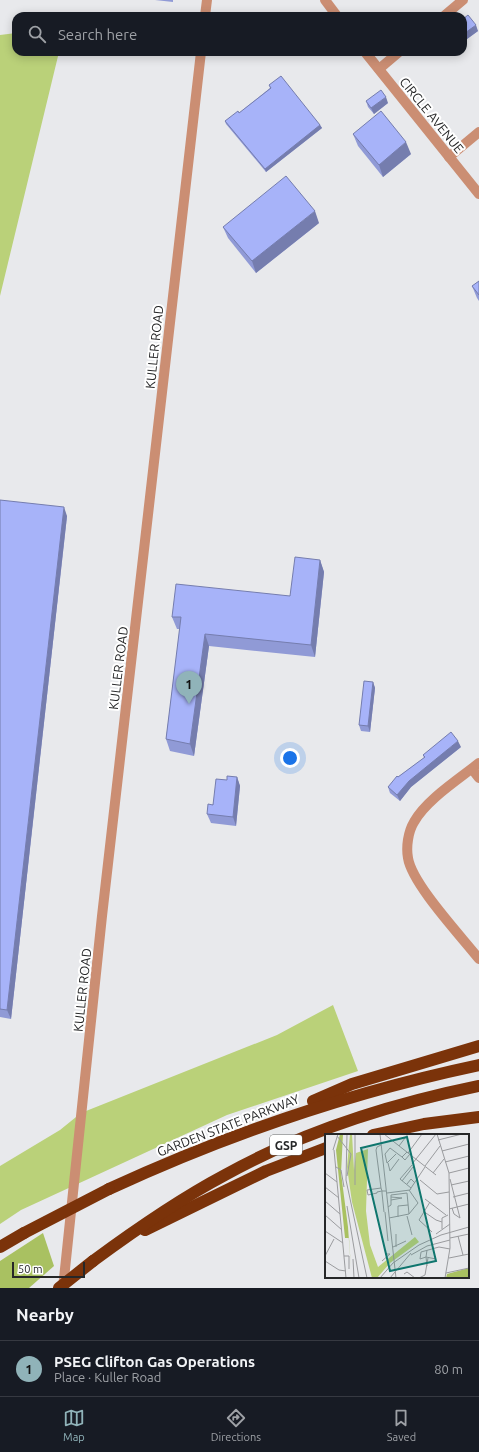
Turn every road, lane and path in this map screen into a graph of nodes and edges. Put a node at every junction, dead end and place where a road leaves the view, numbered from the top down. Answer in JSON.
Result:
{"nodes":[{"id":1,"x":206,"y":0,"type":"edge"},
{"id":2,"x":325,"y":0,"type":"edge"},
{"id":3,"x":464,"y":0,"type":"edge"},
{"id":4,"x":205,"y":12,"type":"edge"},
{"id":5,"x":334,"y":12,"type":"edge"},
{"id":6,"x":449,"y":12,"type":"edge"},
{"id":7,"x":200,"y":56,"type":"edge"},
{"id":8,"x":368,"y":56,"type":"edge"},
{"id":9,"x":394,"y":56,"type":"edge"},
{"id":10,"x":379,"y":69,"type":"junction"},
{"id":11,"x":479,"y":132,"type":"edge"},
{"id":12,"x":449,"y":157,"type":"junction"},
{"id":13,"x":479,"y":194,"type":"edge"},
{"id":14,"x":475,"y":766,"type":"edge"},
{"id":15,"x":479,"y":778,"type":"edge"},
{"id":16,"x":479,"y":959,"type":"edge"},
{"id":17,"x":479,"y":1046,"type":"edge"},
{"id":18,"x":479,"y":1065,"type":"edge"},
{"id":19,"x":479,"y":1086,"type":"edge"},
{"id":20,"x":479,"y":1117,"type":"edge"},
{"id":21,"x":242,"y":1133,"type":"junction"},
{"id":22,"x":378,"y":1134,"type":"edge"},
{"id":23,"x":325,"y":1148,"type":"edge"},
{"id":24,"x":0,"y":1247,"type":"edge"},
{"id":25,"x":112,"y":1247,"type":"junction"},
{"id":26,"x":59,"y":1288,"type":"edge"},
{"id":27,"x":63,"y":1288,"type":"edge"}],
"edges":[{"from":1,"to":4,"type":"street"},
{"from":2,"to":5,"type":"street"},
{"from":3,"to":6,"type":"street"},
{"from":7,"to":27,"type":"street","name":"KULLER ROAD"},
{"from":8,"to":10,"type":"street","name":"CIRCLE AVENUE"},
{"from":9,"to":10,"type":"street"},
{"from":10,"to":12,"type":"street","name":"CIRCLE AVENUE"},
{"from":11,"to":12,"type":"street"},
{"from":12,"to":13,"type":"street","name":"CIRCLE AVENUE"},
{"from":14,"to":15,"type":"street"},
{"from":14,"to":16,"type":"street"},
{"from":17,"to":21,"type":"highway"},
{"from":18,"to":21,"type":"highway","name":"GARDEN STATE PARKWAY","number":"GSP"},
{"from":19,"to":25,"type":"highway","number":"GSP"},
{"from":20,"to":22,"type":"highway"},
{"from":21,"to":24,"type":"highway","name":"GARDEN STATE PARKWAY","number":"GSP","bridge":true},
{"from":23,"to":25,"type":"highway"},
{"from":25,"to":26,"type":"highway","number":"GSP","bridge":true}]}
